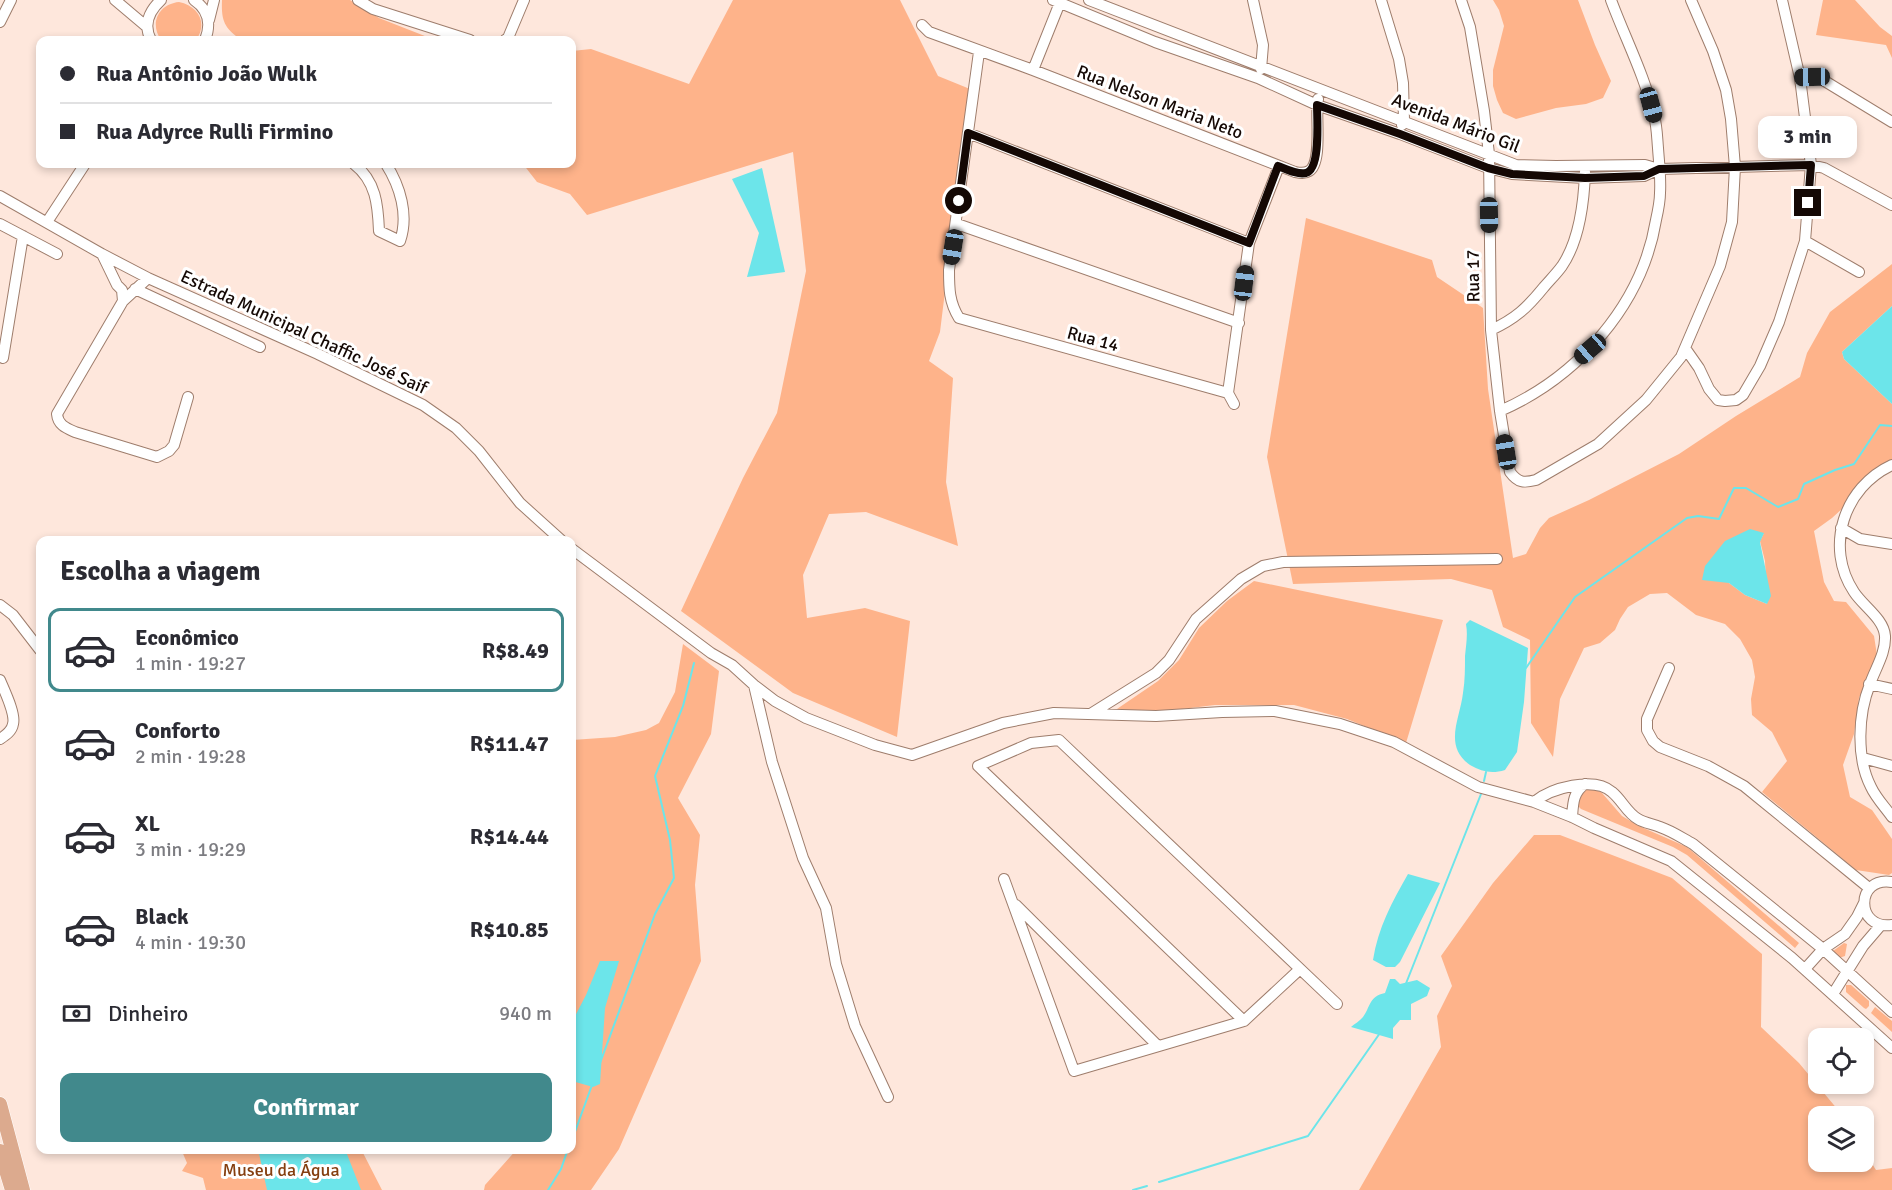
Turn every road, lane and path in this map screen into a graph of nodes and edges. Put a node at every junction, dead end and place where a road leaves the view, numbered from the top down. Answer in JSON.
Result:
{"nodes":[{"id":1,"x":11,"y":0,"type":"edge"},
{"id":2,"x":115,"y":0,"type":"edge"},
{"id":3,"x":161,"y":0,"type":"edge"},
{"id":4,"x":194,"y":0,"type":"edge"},
{"id":5,"x":214,"y":0,"type":"edge"},
{"id":6,"x":358,"y":0,"type":"edge"},
{"id":7,"x":524,"y":0,"type":"edge"},
{"id":8,"x":1089,"y":0,"type":"edge"},
{"id":9,"x":1252,"y":0,"type":"edge"},
{"id":10,"x":1381,"y":0,"type":"edge"},
{"id":11,"x":1461,"y":0,"type":"edge"},
{"id":12,"x":1611,"y":0,"type":"edge"},
{"id":13,"x":1691,"y":0,"type":"edge"},
{"id":14,"x":1782,"y":0,"type":"edge"},
{"id":15,"x":1058,"y":1,"type":"edge"},
{"id":16,"x":208,"y":21,"type":"junction"},
{"id":17,"x":0,"y":22,"type":"edge"},
{"id":18,"x":922,"y":25,"type":"dead end"},
{"id":19,"x":147,"y":27,"type":"junction"},
{"id":20,"x":1160,"y":27,"type":"junction"},
{"id":21,"x":150,"y":36,"type":"edge"},
{"id":22,"x":208,"y":36,"type":"edge"},
{"id":23,"x":457,"y":36,"type":"edge"},
{"id":24,"x":509,"y":36,"type":"edge"},
{"id":25,"x":1155,"y":42,"type":"junction"},
{"id":26,"x":980,"y":52,"type":"junction"},
{"id":27,"x":1262,"y":66,"type":"junction"},
{"id":28,"x":1033,"y":70,"type":"junction"},
{"id":29,"x":1258,"y":78,"type":"junction"},
{"id":30,"x":1800,"y":78,"type":"junction"},
{"id":31,"x":1320,"y":89,"type":"junction"},
{"id":32,"x":1317,"y":105,"type":"junction"},
{"id":33,"x":1404,"y":120,"type":"junction"},
{"id":34,"x":1892,"y":122,"type":"edge"},
{"id":35,"x":968,"y":133,"type":"junction"},
{"id":36,"x":1400,"y":134,"type":"junction"},
{"id":37,"x":1489,"y":154,"type":"junction"},
{"id":38,"x":1586,"y":165,"type":"junction"},
{"id":39,"x":1811,"y":165,"type":"junction"},
{"id":40,"x":1278,"y":166,"type":"junction"},
{"id":41,"x":1735,"y":167,"type":"junction"},
{"id":42,"x":82,"y":168,"type":"edge"},
{"id":43,"x":358,"y":168,"type":"edge"},
{"id":44,"x":388,"y":168,"type":"edge"},
{"id":45,"x":1488,"y":168,"type":"junction"},
{"id":46,"x":1659,"y":169,"type":"junction"},
{"id":47,"x":1555,"y":171,"type":"junction"},
{"id":48,"x":1585,"y":178,"type":"junction"},
{"id":49,"x":0,"y":196,"type":"edge"},
{"id":50,"x":1892,"y":205,"type":"edge"},
{"id":51,"x":47,"y":222,"type":"junction"},
{"id":52,"x":0,"y":224,"type":"edge"},
{"id":53,"x":957,"y":224,"type":"junction"},
{"id":54,"x":23,"y":236,"type":"junction"},
{"id":55,"x":1805,"y":241,"type":"junction"},
{"id":56,"x":1249,"y":243,"type":"junction"},
{"id":57,"x":57,"y":254,"type":"dead end"},
{"id":58,"x":102,"y":254,"type":"junction"},
{"id":59,"x":1859,"y":272,"type":"dead end"},
{"id":60,"x":148,"y":278,"type":"junction"},
{"id":61,"x":128,"y":293,"type":"junction"},
{"id":62,"x":1239,"y":323,"type":"junction"},
{"id":63,"x":1491,"y":330,"type":"junction"},
{"id":64,"x":260,"y":347,"type":"dead end"},
{"id":65,"x":1685,"y":348,"type":"junction"},
{"id":66,"x":3,"y":358,"type":"dead end"},
{"id":67,"x":1228,"y":393,"type":"junction"},
{"id":68,"x":188,"y":396,"type":"dead end"},
{"id":69,"x":1234,"y":404,"type":"dead end"},
{"id":70,"x":1500,"y":411,"type":"junction"},
{"id":71,"x":1892,"y":465,"type":"edge"},
{"id":72,"x":1841,"y":528,"type":"junction"},
{"id":73,"x":557,"y":536,"type":"edge"},
{"id":74,"x":1892,"y":544,"type":"edge"},
{"id":75,"x":576,"y":552,"type":"edge"},
{"id":76,"x":1497,"y":559,"type":"dead end"},
{"id":77,"x":0,"y":605,"type":"edge"},
{"id":78,"x":1877,"y":619,"type":"junction"},
{"id":79,"x":1892,"y":621,"type":"edge"},
{"id":80,"x":36,"y":645,"type":"edge"},
{"id":81,"x":1670,"y":668,"type":"dead end"},
{"id":82,"x":0,"y":680,"type":"edge"},
{"id":83,"x":1869,"y":684,"type":"junction"},
{"id":84,"x":754,"y":685,"type":"junction"},
{"id":85,"x":1892,"y":689,"type":"edge"},
{"id":86,"x":1092,"y":713,"type":"junction"},
{"id":87,"x":0,"y":739,"type":"edge"},
{"id":88,"x":1863,"y":758,"type":"junction"},
{"id":89,"x":1892,"y":766,"type":"edge"},
{"id":90,"x":1585,"y":784,"type":"junction"},
{"id":91,"x":1534,"y":802,"type":"junction"},
{"id":92,"x":1572,"y":817,"type":"junction"},
{"id":93,"x":1892,"y":817,"type":"edge"},
{"id":94,"x":1004,"y":879,"type":"dead end"},
{"id":95,"x":1892,"y":882,"type":"edge"},
{"id":96,"x":1869,"y":888,"type":"junction"},
{"id":97,"x":1012,"y":901,"type":"junction"},
{"id":98,"x":1864,"y":903,"type":"junction"},
{"id":99,"x":1886,"y":925,"type":"edge"},
{"id":100,"x":1823,"y":949,"type":"junction"},
{"id":101,"x":1300,"y":969,"type":"junction"},
{"id":102,"x":1805,"y":969,"type":"junction"},
{"id":103,"x":1848,"y":971,"type":"junction"},
{"id":104,"x":1833,"y":994,"type":"junction"},
{"id":105,"x":1336,"y":1004,"type":"dead end"},
{"id":106,"x":1892,"y":1012,"type":"edge"},
{"id":107,"x":1244,"y":1021,"type":"junction"},
{"id":108,"x":1158,"y":1046,"type":"junction"},
{"id":109,"x":1892,"y":1048,"type":"edge"},
{"id":110,"x":888,"y":1097,"type":"dead end"},
{"id":111,"x":0,"y":1105,"type":"edge"},
{"id":112,"x":0,"y":1152,"type":"edge"},
{"id":113,"x":12,"y":1190,"type":"edge"},
{"id":114,"x":23,"y":1190,"type":"edge"}],
"edges":[{"from":1,"to":17,"type":"street"},
{"from":2,"to":19,"type":"street"},
{"from":3,"to":19,"type":"street"},
{"from":4,"to":16,"type":"street"},
{"from":5,"to":16,"type":"street"},
{"from":6,"to":23,"type":"street"},
{"from":7,"to":24,"type":"street"},
{"from":8,"to":20,"type":"street","name":"Avenida Mário Gil"},
{"from":9,"to":27,"type":"street"},
{"from":10,"to":33,"type":"street"},
{"from":11,"to":37,"type":"street","name":"Rua 17"},
{"from":12,"to":46,"type":"street"},
{"from":13,"to":41,"type":"street"},
{"from":14,"to":30,"type":"street"},
{"from":15,"to":25,"type":"street","name":"Avenida Mário Gil"},
{"from":15,"to":28,"type":"street"},
{"from":16,"to":22,"type":"street"},
{"from":18,"to":26,"type":"street","name":"Rua Nelson Maria Neto"},
{"from":19,"to":21,"type":"street"},
{"from":20,"to":25,"type":"street"},
{"from":20,"to":27,"type":"street","name":"Avenida Mário Gil"},
{"from":25,"to":29,"type":"street","name":"Avenida Mário Gil"},
{"from":26,"to":28,"type":"street","name":"Rua Nelson Maria Neto"},
{"from":26,"to":35,"type":"street"},
{"from":27,"to":29,"type":"street"},
{"from":27,"to":31,"type":"street","name":"Avenida Mário Gil"},
{"from":28,"to":40,"type":"street","name":"Rua Nelson Maria Neto"},
{"from":29,"to":32,"type":"street","name":"Avenida Mário Gil"},
{"from":30,"to":34,"type":"street"},
{"from":30,"to":39,"type":"street"},
{"from":31,"to":32,"type":"street","name":"Rua Nelson Maria Neto"},
{"from":31,"to":33,"type":"street","name":"Avenida Mário Gil"},
{"from":32,"to":36,"type":"street","name":"Avenida Mário Gil"},
{"from":32,"to":40,"type":"street","name":"Rua Nelson Maria Neto"},
{"from":33,"to":36,"type":"street"},
{"from":33,"to":37,"type":"street","name":"Avenida Mário Gil"},
{"from":35,"to":53,"type":"street"},
{"from":35,"to":56,"type":"street"},
{"from":36,"to":45,"type":"street","name":"Avenida Mário Gil"},
{"from":37,"to":45,"type":"street","name":"Rua 17"},
{"from":37,"to":47,"type":"street","name":"Avenida Mário Gil"},
{"from":38,"to":46,"type":"street","name":"Avenida Mário Gil"},
{"from":38,"to":47,"type":"street","name":"Avenida Mário Gil"},
{"from":38,"to":48,"type":"street"},
{"from":39,"to":41,"type":"street"},
{"from":39,"to":50,"type":"street"},
{"from":39,"to":55,"type":"street"},
{"from":40,"to":56,"type":"street"},
{"from":41,"to":46,"type":"street"},
{"from":41,"to":65,"type":"street"},
{"from":42,"to":51,"type":"street"},
{"from":43,"to":44,"type":"street"},
{"from":45,"to":47,"type":"street","name":"Avenida Mário Gil"},
{"from":45,"to":63,"type":"street","name":"Rua 17"},
{"from":46,"to":48,"type":"street","name":"Avenida Mário Gil"},
{"from":46,"to":70,"type":"street"},
{"from":47,"to":48,"type":"street","name":"Avenida Mário Gil"},
{"from":48,"to":63,"type":"street"},
{"from":49,"to":51,"type":"street","name":"Estrada Municipal Chaffic José Saif"},
{"from":51,"to":58,"type":"street","name":"Estrada Municipal Chaffic José Saif"},
{"from":52,"to":54,"type":"street"},
{"from":53,"to":62,"type":"street"},
{"from":53,"to":67,"type":"street","name":"Rua 14"},
{"from":54,"to":57,"type":"street"},
{"from":54,"to":66,"type":"street"},
{"from":55,"to":59,"type":"street"},
{"from":55,"to":65,"type":"street"},
{"from":56,"to":62,"type":"street"},
{"from":58,"to":60,"type":"street","name":"Estrada Municipal Chaffic José Saif"},
{"from":58,"to":61,"type":"street"},
{"from":60,"to":61,"type":"street"},
{"from":60,"to":73,"type":"street","name":"Estrada Municipal Chaffic José Saif"},
{"from":61,"to":64,"type":"street"},
{"from":61,"to":68,"type":"street"},
{"from":62,"to":67,"type":"street"},
{"from":63,"to":70,"type":"street","name":"Rua 17"},
{"from":65,"to":70,"type":"street","name":"Rua 17"},
{"from":67,"to":69,"type":"street"},
{"from":71,"to":72,"type":"street"},
{"from":72,"to":74,"type":"street"},
{"from":72,"to":78,"type":"street"},
{"from":75,"to":84,"type":"street"},
{"from":76,"to":86,"type":"street"},
{"from":77,"to":80,"type":"street"},
{"from":78,"to":79,"type":"street"},
{"from":78,"to":83,"type":"street"},
{"from":81,"to":96,"type":"street"},
{"from":82,"to":87,"type":"street"},
{"from":83,"to":85,"type":"street"},
{"from":83,"to":88,"type":"street"},
{"from":84,"to":86,"type":"street"},
{"from":84,"to":110,"type":"street"},
{"from":86,"to":91,"type":"street"},
{"from":88,"to":89,"type":"street"},
{"from":88,"to":93,"type":"street"},
{"from":90,"to":91,"type":"street"},
{"from":90,"to":92,"type":"street"},
{"from":90,"to":100,"type":"street"},
{"from":91,"to":92,"type":"street"},
{"from":92,"to":102,"type":"street"},
{"from":94,"to":97,"type":"street"},
{"from":95,"to":96,"type":"street"},
{"from":96,"to":98,"type":"street"},
{"from":97,"to":108,"type":"street"},
{"from":97,"to":108,"type":"street"},
{"from":98,"to":99,"type":"street"},
{"from":98,"to":100,"type":"street"},
{"from":99,"to":103,"type":"street"},
{"from":100,"to":102,"type":"street"},
{"from":100,"to":103,"type":"street"},
{"from":101,"to":105,"type":"street"},
{"from":101,"to":107,"type":"street"},
{"from":101,"to":107,"type":"street"},
{"from":102,"to":104,"type":"street"},
{"from":103,"to":104,"type":"street"},
{"from":103,"to":106,"type":"street"},
{"from":104,"to":109,"type":"street"},
{"from":107,"to":108,"type":"street"},
{"from":111,"to":114,"type":"main road"},
{"from":112,"to":113,"type":"main road"}]}
